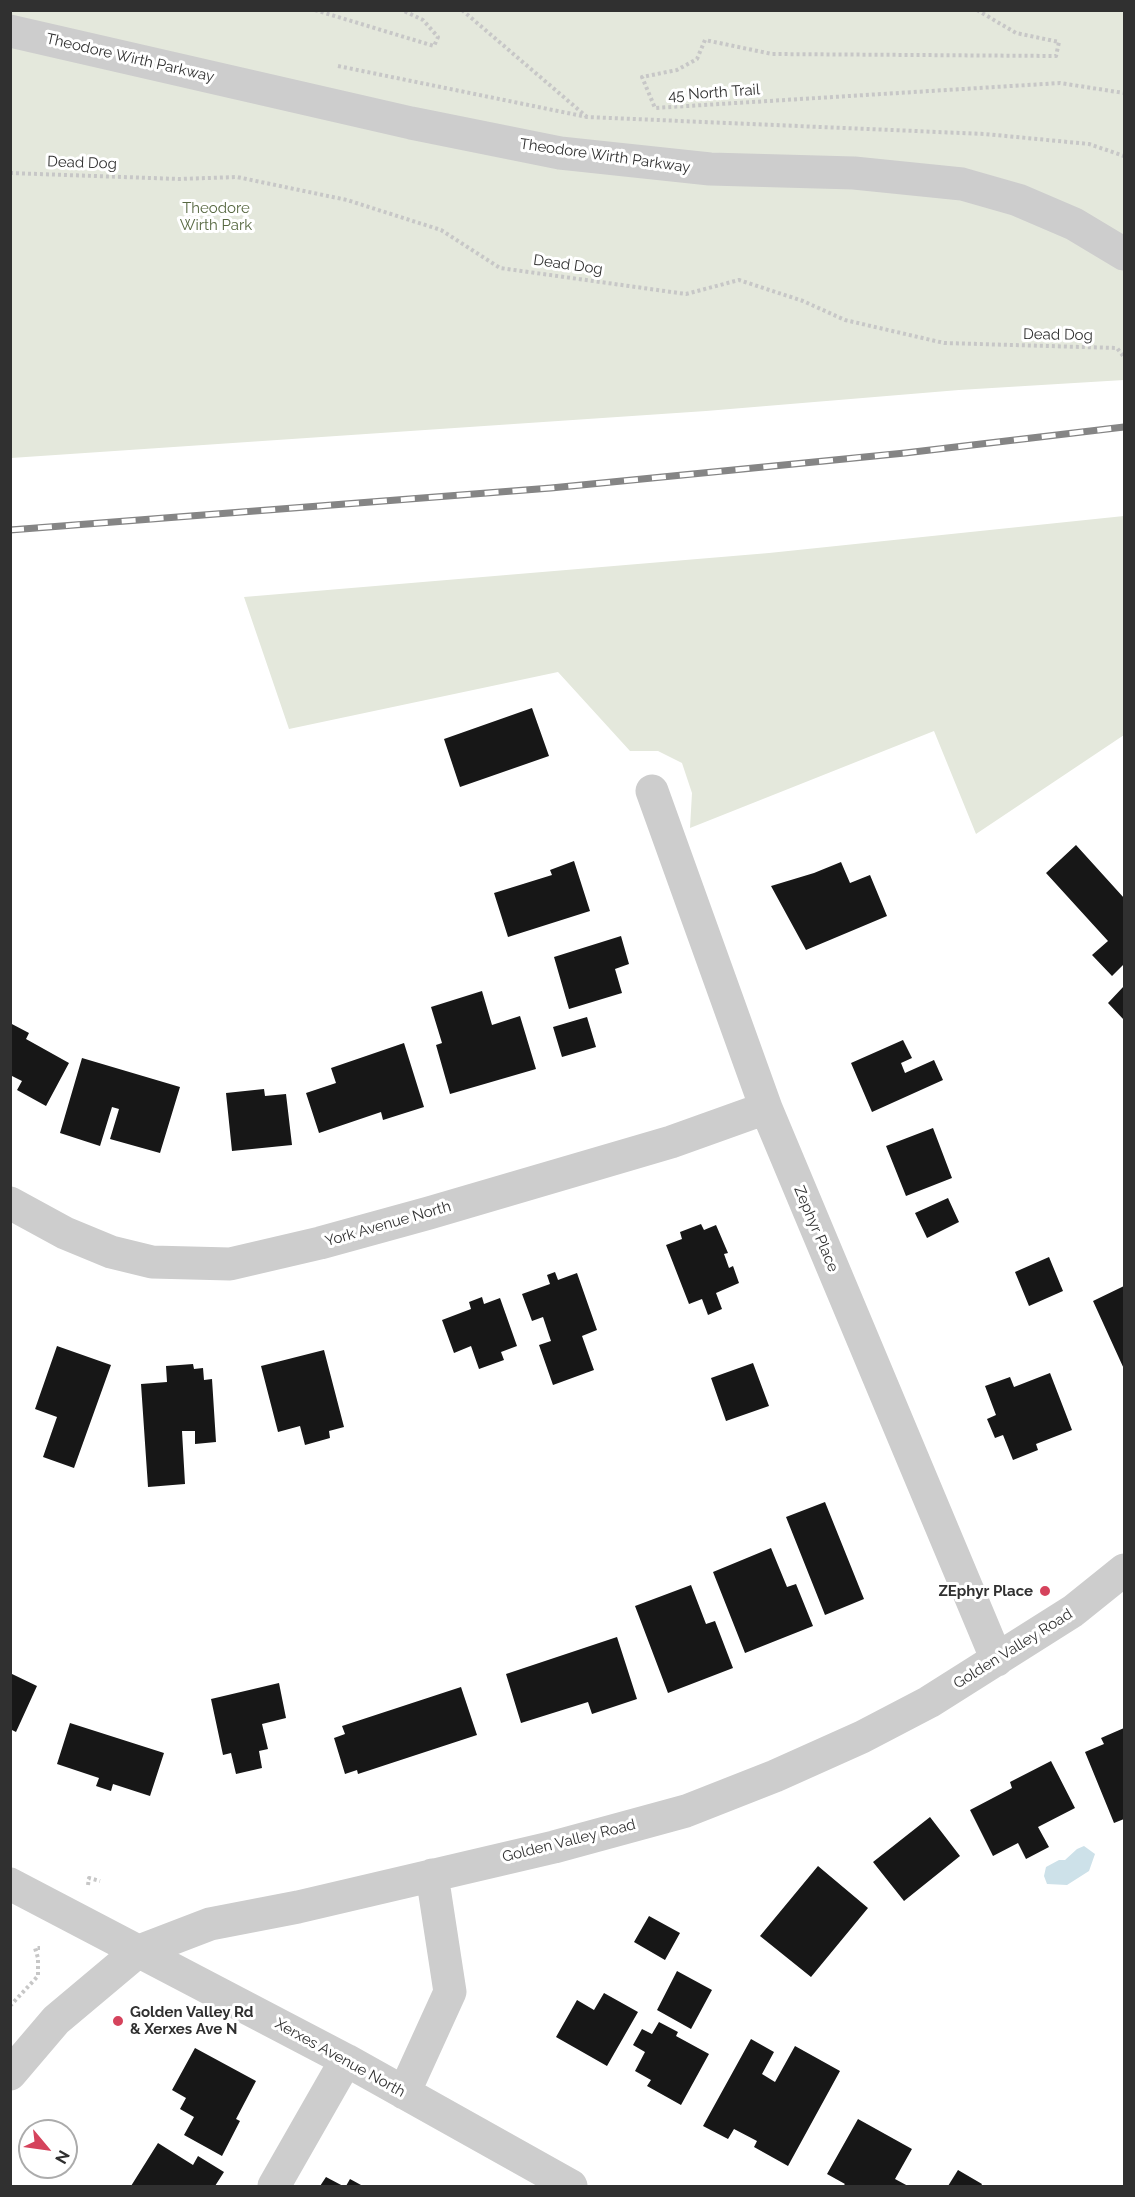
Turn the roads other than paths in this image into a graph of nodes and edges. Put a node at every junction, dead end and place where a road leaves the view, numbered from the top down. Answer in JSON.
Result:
{"nodes":[{"id":1,"x":10,"y":31,"type":"edge"},
{"id":2,"x":1125,"y":254,"type":"edge"},
{"id":3,"x":652,"y":791,"type":"dead end"},
{"id":4,"x":766,"y":1108,"type":"junction"},
{"id":5,"x":10,"y":1203,"type":"edge"},
{"id":6,"x":1125,"y":1570,"type":"edge"},
{"id":7,"x":997,"y":1660,"type":"junction"},
{"id":8,"x":432,"y":1875,"type":"junction"},
{"id":9,"x":10,"y":1884,"type":"edge"},
{"id":10,"x":136,"y":1952,"type":"junction"},
{"id":11,"x":346,"y":2060,"type":"junction"},
{"id":12,"x":10,"y":2073,"type":"edge"},
{"id":13,"x":404,"y":2092,"type":"junction"},
{"id":14,"x":274,"y":2187,"type":"edge"},
{"id":15,"x":571,"y":2187,"type":"edge"}],
"edges":[{"from":1,"to":2,"type":"street","name":"Theodore Wirth Parkway"},
{"from":3,"to":4,"type":"street","name":"Zephyr Place"},
{"from":4,"to":5,"type":"street","name":"York Avenue North"},
{"from":4,"to":7,"type":"street","name":"Zephyr Place"},
{"from":6,"to":7,"type":"street","name":"Golden Valley Road"},
{"from":7,"to":8,"type":"street","name":"Golden Valley Road"},
{"from":8,"to":10,"type":"street","name":"Golden Valley Road"},
{"from":8,"to":13,"type":"street"},
{"from":9,"to":10,"type":"street","name":"Xerxes Avenue North"},
{"from":10,"to":11,"type":"street","name":"Xerxes Avenue North"},
{"from":10,"to":12,"type":"street","name":"Golden Valley Road"},
{"from":11,"to":13,"type":"street","name":"Xerxes Avenue North"},
{"from":11,"to":14,"type":"street"},
{"from":13,"to":15,"type":"street","name":"Xerxes Avenue North"}]}
